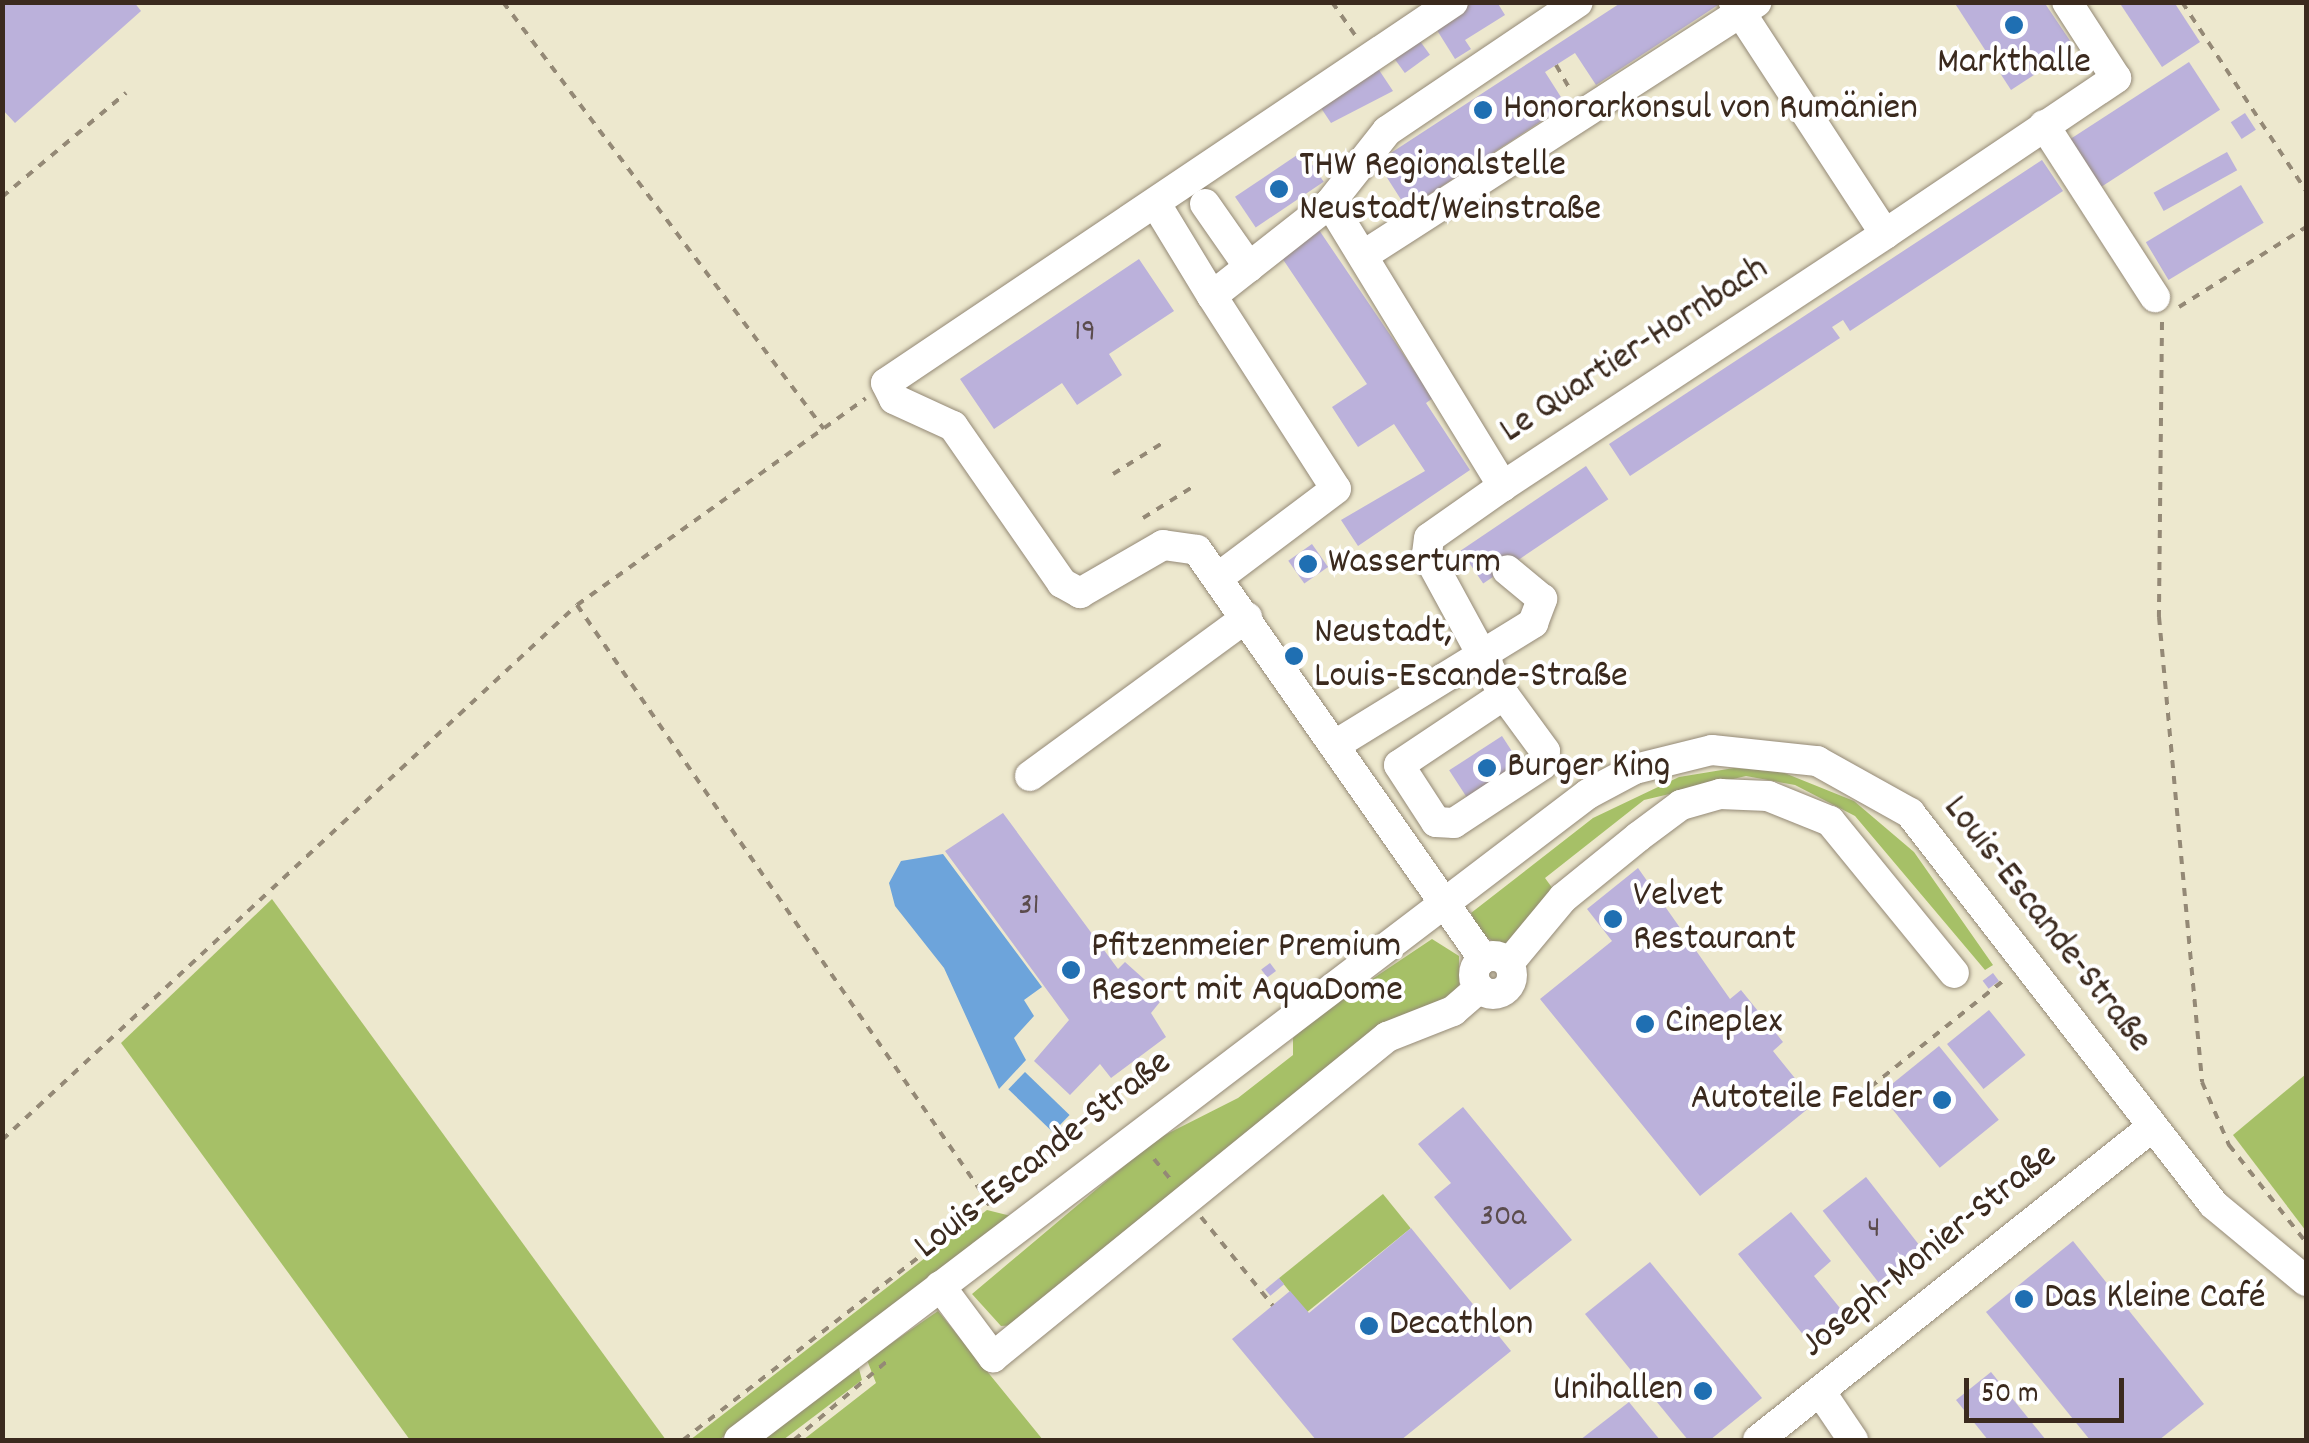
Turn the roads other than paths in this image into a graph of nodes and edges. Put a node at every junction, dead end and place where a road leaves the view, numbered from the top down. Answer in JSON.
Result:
{"nodes":[{"id":1,"x":1453,"y":2,"type":"edge"},
{"id":2,"x":1578,"y":2,"type":"edge"},
{"id":3,"x":2067,"y":2,"type":"edge"},
{"id":4,"x":1744,"y":6,"type":"edge"},
{"id":5,"x":2044,"y":125,"type":"junction"},
{"id":6,"x":1330,"y":203,"type":"junction"},
{"id":7,"x":1156,"y":204,"type":"junction"},
{"id":8,"x":1205,"y":204,"type":"dead end"},
{"id":9,"x":1885,"y":234,"type":"junction"},
{"id":10,"x":1364,"y":255,"type":"junction"},
{"id":11,"x":1249,"y":267,"type":"junction"},
{"id":12,"x":1212,"y":296,"type":"junction"},
{"id":13,"x":2159,"y":307,"type":"road end"},
{"id":14,"x":1504,"y":486,"type":"junction"},
{"id":15,"x":1506,"y":570,"type":"dead end"},
{"id":16,"x":1219,"y":577,"type":"junction"},
{"id":17,"x":1247,"y":617,"type":"junction"},
{"id":18,"x":1475,"y":652,"type":"junction"},
{"id":19,"x":1504,"y":695,"type":"junction"},
{"id":20,"x":1335,"y":744,"type":"junction"},
{"id":21,"x":1030,"y":776,"type":"dead end"},
{"id":22,"x":1447,"y":900,"type":"junction"},
{"id":23,"x":1490,"y":970,"type":"junction"},
{"id":24,"x":1954,"y":973,"type":"dead end"},
{"id":25,"x":2152,"y":1127,"type":"junction"},
{"id":26,"x":2306,"y":1281,"type":"edge"},
{"id":27,"x":940,"y":1286,"type":"junction"},
{"id":28,"x":1820,"y":1391,"type":"junction"},
{"id":29,"x":739,"y":1440,"type":"edge"},
{"id":30,"x":1758,"y":1440,"type":"edge"},
{"id":31,"x":1853,"y":1440,"type":"edge"}],
"edges":[{"from":1,"to":7,"type":"street"},
{"from":2,"to":6,"type":"street"},
{"from":3,"to":5,"type":"street","name":"Le Quartier-Hornbach"},
{"from":4,"to":9,"type":"street"},
{"from":4,"to":10,"type":"street"},
{"from":5,"to":9,"type":"street","name":"Le Quartier-Hornbach"},
{"from":5,"to":13,"type":"street"},
{"from":6,"to":10,"type":"street","name":"Le Quartier-Hornbach"},
{"from":6,"to":11,"type":"street"},
{"from":7,"to":12,"type":"street"},
{"from":7,"to":16,"type":"street"},
{"from":8,"to":11,"type":"street"},
{"from":9,"to":14,"type":"street","name":"Le Quartier-Hornbach"},
{"from":10,"to":14,"type":"street","name":"Le Quartier-Hornbach"},
{"from":11,"to":12,"type":"street"},
{"from":12,"to":16,"type":"street"},
{"from":14,"to":18,"type":"street"},
{"from":15,"to":18,"type":"street"},
{"from":16,"to":17,"type":"street"},
{"from":17,"to":20,"type":"street"},
{"from":17,"to":21,"type":"street"},
{"from":18,"to":19,"type":"street"},
{"from":18,"to":20,"type":"street"},
{"from":19,"to":19,"type":"street"},
{"from":20,"to":22,"type":"street"},
{"from":22,"to":23,"type":"street"},
{"from":22,"to":25,"type":"street","name":"Louis-Escande-Straße"},
{"from":22,"to":27,"type":"street","name":"Louis-Escande-Straße"},
{"from":23,"to":24,"type":"street"},
{"from":23,"to":27,"type":"street"},
{"from":25,"to":26,"type":"street","name":"Louis-Escande-Straße"},
{"from":25,"to":28,"type":"street","name":"Joseph-Monier-Straße"},
{"from":27,"to":29,"type":"street","name":"Louis-Escande-Straße"},
{"from":28,"to":30,"type":"street","name":"Joseph-Monier-Straße"},
{"from":28,"to":31,"type":"street"}]}
